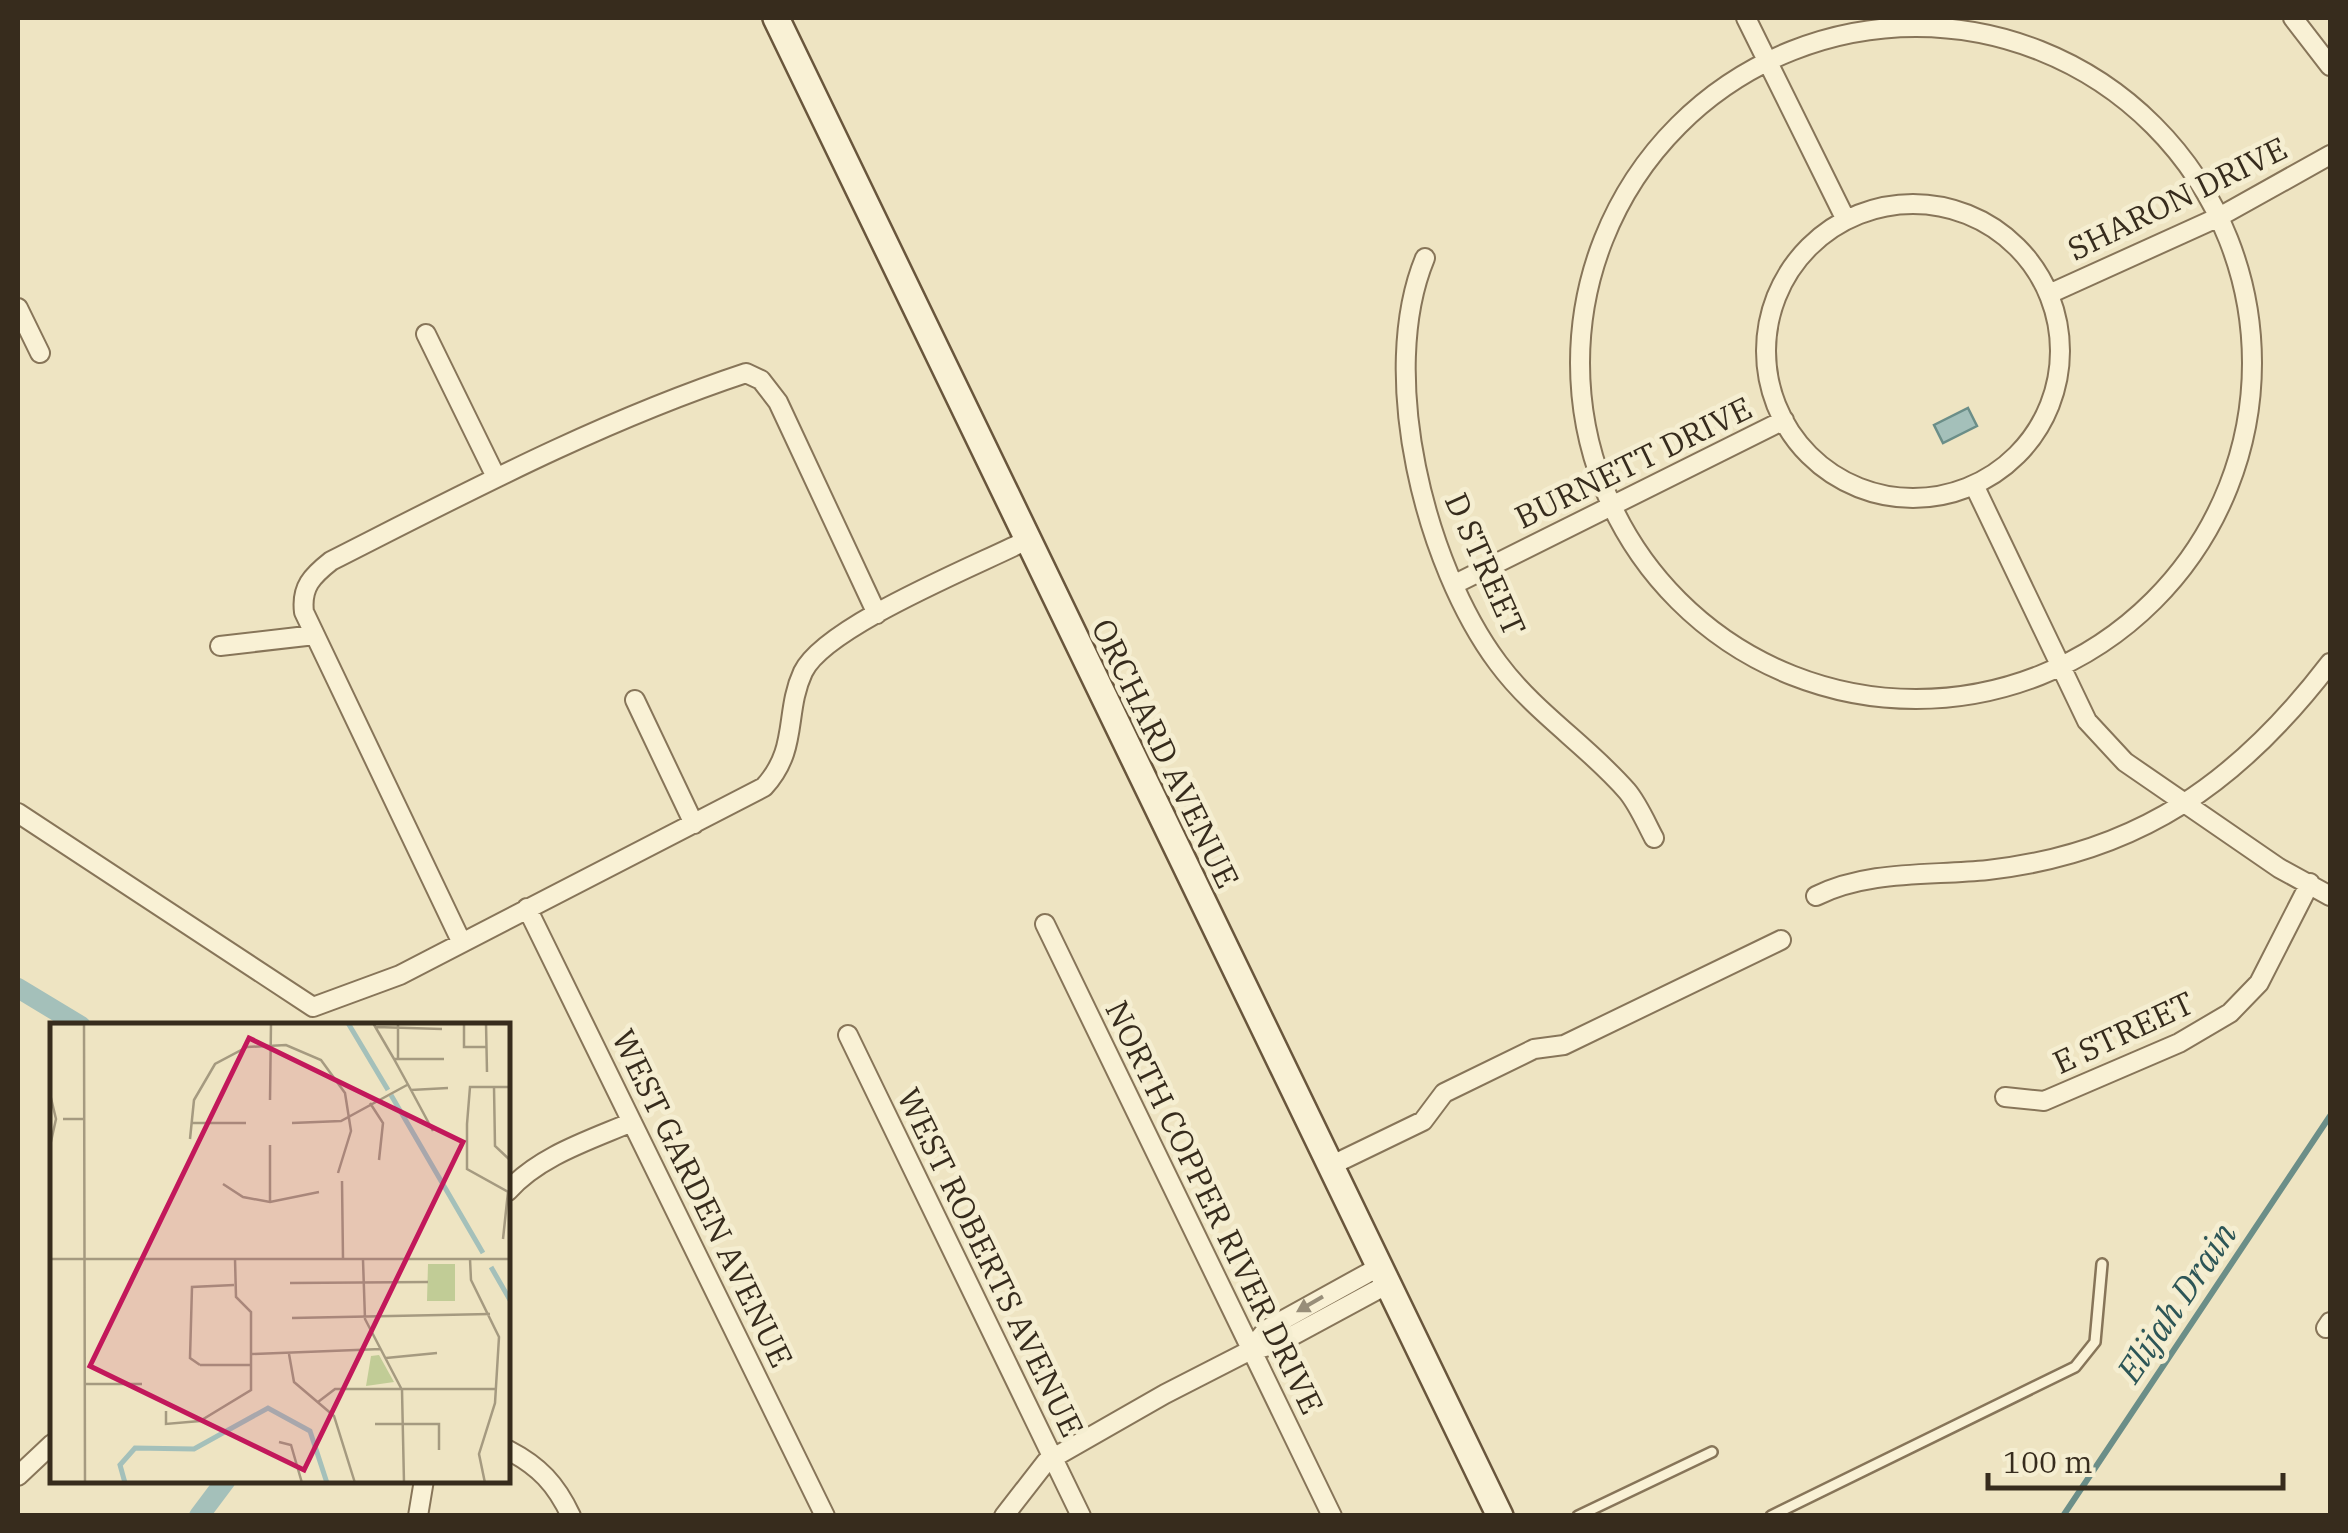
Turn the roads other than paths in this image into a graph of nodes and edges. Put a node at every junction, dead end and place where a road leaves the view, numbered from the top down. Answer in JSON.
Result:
{"nodes":[{"id":1,"x":776,"y":18,"type":"edge"},
{"id":2,"x":1746,"y":18,"type":"edge"},
{"id":3,"x":2293,"y":18,"type":"edge"},
{"id":4,"x":1766,"y":60,"type":"junction"},
{"id":5,"x":2330,"y":66,"type":"edge"},
{"id":6,"x":2330,"y":155,"type":"edge"},
{"id":7,"x":2219,"y":217,"type":"junction"},
{"id":8,"x":1846,"y":220,"type":"junction"},
{"id":9,"x":1426,"y":258,"type":"dead end"},
{"id":10,"x":2049,"y":294,"type":"junction"},
{"id":11,"x":18,"y":308,"type":"edge"},
{"id":12,"x":426,"y":334,"type":"dead end"},
{"id":13,"x":40,"y":353,"type":"dead end"},
{"id":14,"x":1784,"y":420,"type":"junction"},
{"id":15,"x":496,"y":477,"type":"junction"},
{"id":16,"x":1974,"y":485,"type":"junction"},
{"id":17,"x":1612,"y":506,"type":"junction"},
{"id":18,"x":1028,"y":540,"type":"junction"},
{"id":19,"x":1455,"y":584,"type":"junction"},
{"id":20,"x":877,"y":614,"type":"junction"},
{"id":21,"x":315,"y":635,"type":"junction"},
{"id":22,"x":220,"y":646,"type":"dead end"},
{"id":23,"x":2330,"y":664,"type":"edge"},
{"id":24,"x":2062,"y":668,"type":"junction"},
{"id":25,"x":636,"y":700,"type":"dead end"},
{"id":26,"x":2183,"y":802,"type":"junction"},
{"id":27,"x":18,"y":813,"type":"edge"},
{"id":28,"x":694,"y":824,"type":"junction"},
{"id":29,"x":1654,"y":838,"type":"dead end"},
{"id":30,"x":2310,"y":883,"type":"junction"},
{"id":31,"x":1816,"y":896,"type":"dead end"},
{"id":32,"x":2330,"y":896,"type":"edge"},
{"id":33,"x":528,"y":908,"type":"junction"},
{"id":34,"x":1045,"y":924,"type":"dead end"},
{"id":35,"x":1781,"y":940,"type":"dead end"},
{"id":36,"x":461,"y":941,"type":"junction"},
{"id":37,"x":848,"y":1035,"type":"dead end"},
{"id":38,"x":2005,"y":1097,"type":"dead end"},
{"id":39,"x":632,"y":1122,"type":"junction"},
{"id":40,"x":1330,"y":1166,"type":"junction"},
{"id":41,"x":510,"y":1189,"type":"edge"},
{"id":42,"x":2102,"y":1264,"type":"dead end"},
{"id":43,"x":1383,"y":1276,"type":"junction"},
{"id":44,"x":1249,"y":1351,"type":"junction"},
{"id":45,"x":50,"y":1446,"type":"edge"},
{"id":46,"x":510,"y":1451,"type":"edge"},
{"id":47,"x":1712,"y":1452,"type":"dead end"},
{"id":48,"x":1053,"y":1458,"type":"junction"},
{"id":49,"x":18,"y":1476,"type":"edge"},
{"id":50,"x":424,"y":1483,"type":"edge"},
{"id":51,"x":418,"y":1516,"type":"edge"},
{"id":52,"x":571,"y":1516,"type":"edge"},
{"id":53,"x":825,"y":1516,"type":"edge"},
{"id":54,"x":1004,"y":1516,"type":"edge"},
{"id":55,"x":1081,"y":1516,"type":"edge"},
{"id":56,"x":1332,"y":1516,"type":"edge"},
{"id":57,"x":1500,"y":1516,"type":"edge"},
{"id":58,"x":1578,"y":1516,"type":"edge"},
{"id":59,"x":1772,"y":1516,"type":"edge"}],
"edges":[{"from":1,"to":18,"type":"street","name":"ORCHARD AVENUE"},
{"from":2,"to":4,"type":"street"},
{"from":3,"to":5,"type":"street"},
{"from":4,"to":7,"type":"street"},
{"from":4,"to":8,"type":"street"},
{"from":4,"to":17,"type":"street"},
{"from":6,"to":7,"type":"street","name":"SHARON DRIVE"},
{"from":7,"to":10,"type":"street","name":"SHARON DRIVE"},
{"from":7,"to":24,"type":"street"},
{"from":8,"to":10,"type":"street"},
{"from":8,"to":14,"type":"street"},
{"from":9,"to":19,"type":"street","name":"D STREET"},
{"from":10,"to":16,"type":"street"},
{"from":11,"to":13,"type":"street"},
{"from":12,"to":15,"type":"street"},
{"from":14,"to":16,"type":"street"},
{"from":14,"to":17,"type":"street","name":"BURNETT DRIVE"},
{"from":15,"to":20,"type":"street"},
{"from":15,"to":21,"type":"street"},
{"from":16,"to":24,"type":"street"},
{"from":17,"to":19,"type":"street","name":"BURNETT DRIVE"},
{"from":17,"to":24,"type":"street"},
{"from":18,"to":20,"type":"street"},
{"from":18,"to":40,"type":"street","name":"ORCHARD AVENUE"},
{"from":19,"to":29,"type":"street","name":"D STREET"},
{"from":20,"to":28,"type":"street"},
{"from":21,"to":22,"type":"street"},
{"from":21,"to":36,"type":"street"},
{"from":23,"to":26,"type":"street"},
{"from":24,"to":26,"type":"street"},
{"from":25,"to":28,"type":"street"},
{"from":26,"to":30,"type":"street"},
{"from":26,"to":31,"type":"street"},
{"from":27,"to":36,"type":"street"},
{"from":28,"to":33,"type":"street"},
{"from":30,"to":32,"type":"street"},
{"from":30,"to":38,"type":"street","name":"E STREET"},
{"from":33,"to":36,"type":"street"},
{"from":33,"to":39,"type":"street","name":"WEST GARDEN AVENUE"},
{"from":34,"to":44,"type":"street","name":"NORTH COPPER RIVER DRIVE"},
{"from":35,"to":40,"type":"street"},
{"from":37,"to":48,"type":"street","name":"WEST ROBERTS AVENUE"},
{"from":39,"to":41,"type":"street"},
{"from":39,"to":53,"type":"street","name":"WEST GARDEN AVENUE"},
{"from":40,"to":43,"type":"street","name":"ORCHARD AVENUE"},
{"from":42,"to":59,"type":"lane"},
{"from":43,"to":44,"type":"street"},
{"from":43,"to":57,"type":"street","name":"ORCHARD AVENUE"},
{"from":44,"to":48,"type":"street"},
{"from":44,"to":56,"type":"street","name":"NORTH COPPER RIVER DRIVE"},
{"from":45,"to":49,"type":"street"},
{"from":46,"to":52,"type":"street"},
{"from":47,"to":58,"type":"lane"},
{"from":48,"to":54,"type":"street"},
{"from":48,"to":55,"type":"street","name":"WEST ROBERTS AVENUE"},
{"from":50,"to":51,"type":"street"}]}
